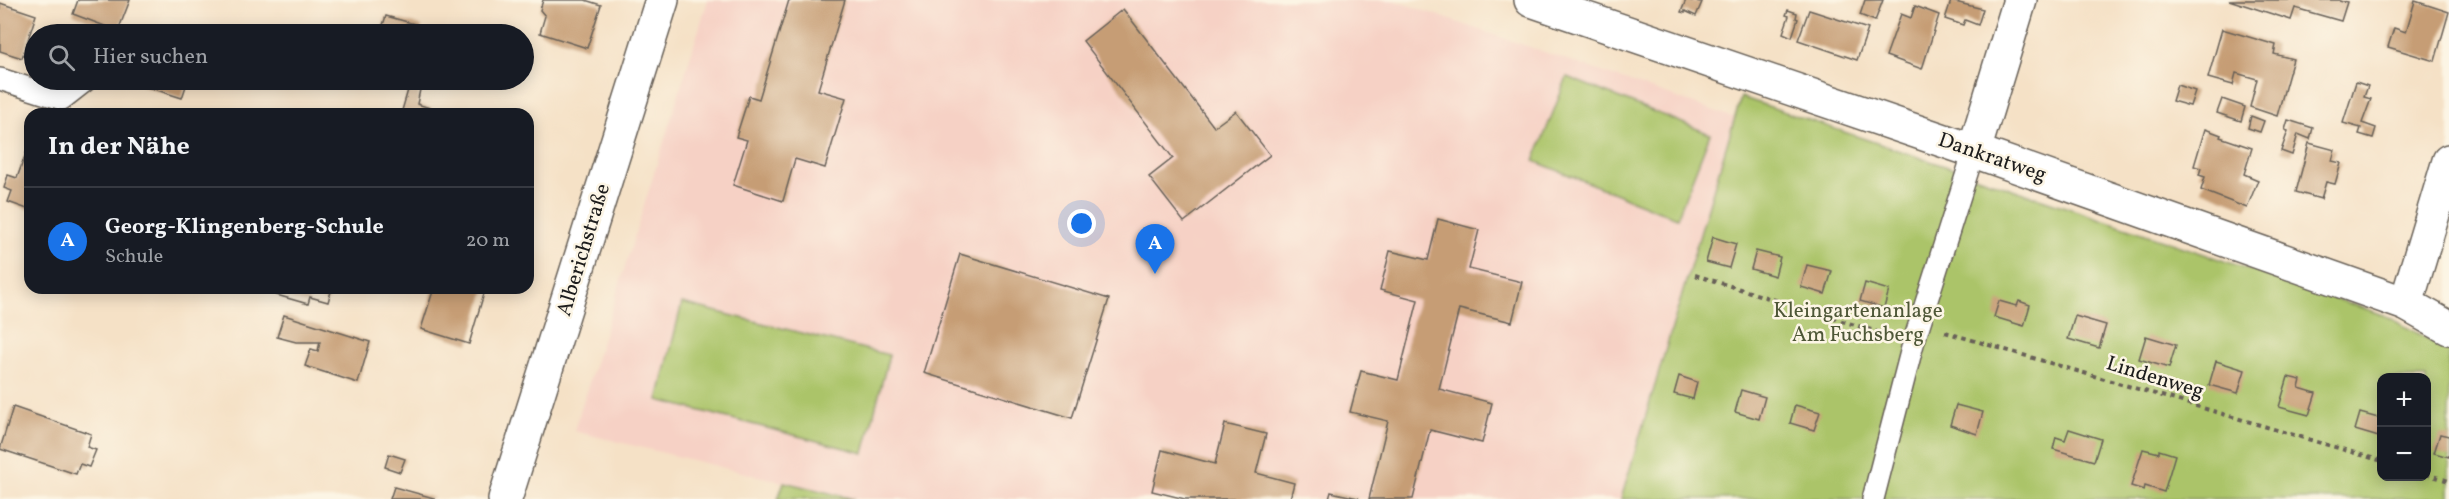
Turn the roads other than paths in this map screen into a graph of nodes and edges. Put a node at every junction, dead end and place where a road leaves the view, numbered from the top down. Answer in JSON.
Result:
{"nodes":[{"id":1,"x":662,"y":0,"type":"edge"},
{"id":2,"x":1531,"y":0,"type":"edge"},
{"id":3,"x":2020,"y":0,"type":"edge"},
{"id":4,"x":0,"y":79,"type":"edge"},
{"id":5,"x":24,"y":87,"type":"edge"},
{"id":6,"x":34,"y":90,"type":"edge"},
{"id":7,"x":74,"y":90,"type":"edge"},
{"id":8,"x":1974,"y":152,"type":"junction"},
{"id":9,"x":2449,"y":161,"type":"edge"},
{"id":10,"x":2406,"y":304,"type":"junction"},
{"id":11,"x":2449,"y":328,"type":"edge"},
{"id":12,"x":505,"y":499,"type":"edge"},
{"id":13,"x":1873,"y":499,"type":"edge"}],
"edges":[{"from":1,"to":12,"type":"street","name":"Alberichstraße"},
{"from":2,"to":8,"type":"street","name":"Dankratweg"},
{"from":3,"to":8,"type":"street"},
{"from":4,"to":5,"type":"lane"},
{"from":6,"to":7,"type":"lane"},
{"from":8,"to":10,"type":"street","name":"Dankratweg"},
{"from":8,"to":13,"type":"lane"},
{"from":9,"to":10,"type":"street"},
{"from":10,"to":11,"type":"street","name":"Dankratweg"}]}
